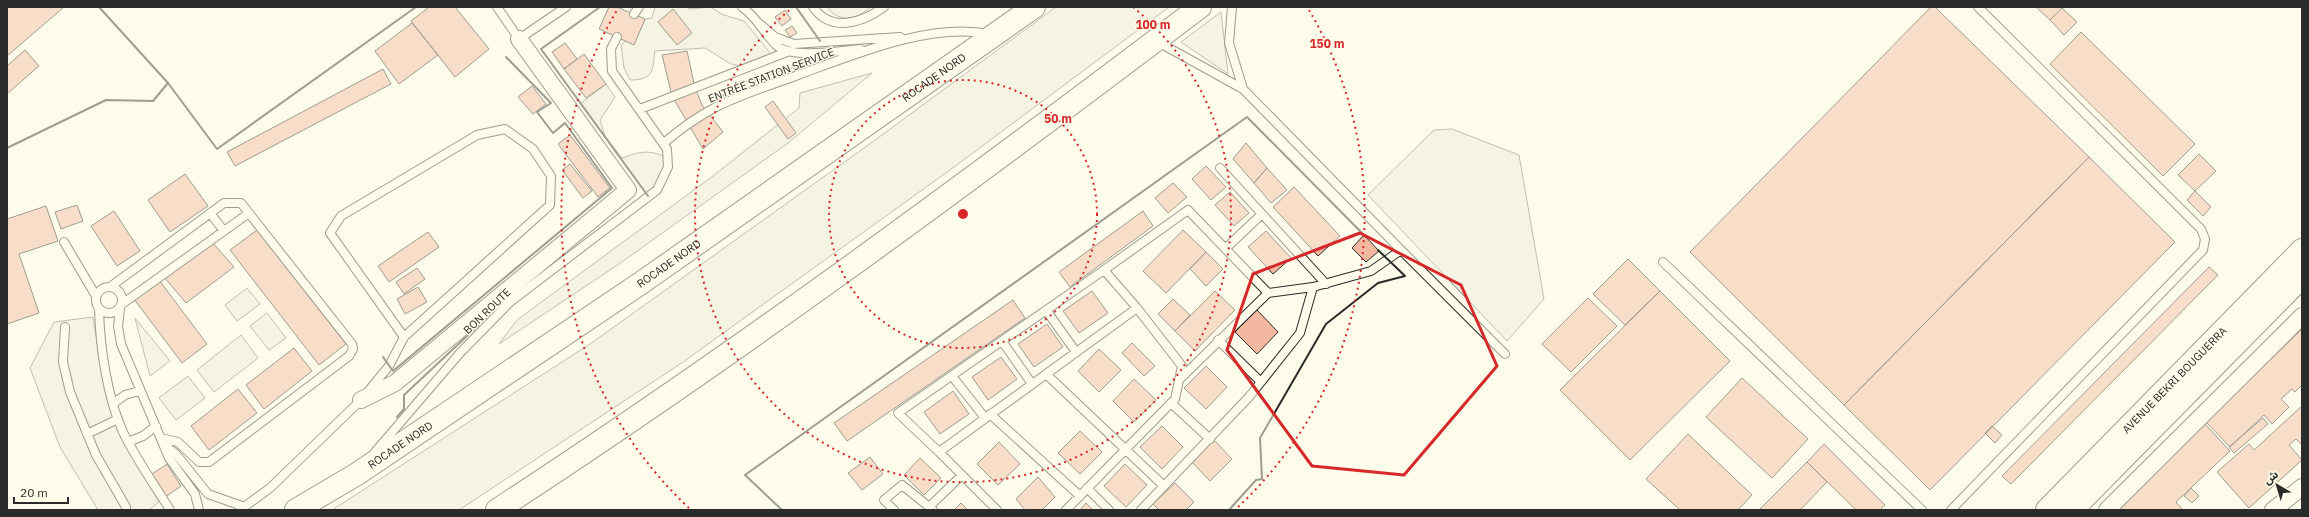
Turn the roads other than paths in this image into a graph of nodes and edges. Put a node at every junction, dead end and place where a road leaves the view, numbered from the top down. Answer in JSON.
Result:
{"nodes":[{"id":1,"x":497,"y":7,"type":"edge"},
{"id":2,"x":566,"y":7,"type":"edge"},
{"id":3,"x":640,"y":7,"type":"edge"},
{"id":4,"x":742,"y":7,"type":"edge"},
{"id":5,"x":813,"y":7,"type":"edge"},
{"id":6,"x":884,"y":7,"type":"edge"},
{"id":7,"x":1006,"y":7,"type":"edge"},
{"id":8,"x":1034,"y":7,"type":"edge"},
{"id":9,"x":1200,"y":7,"type":"edge"},
{"id":10,"x":1232,"y":7,"type":"edge"},
{"id":11,"x":1978,"y":7,"type":"edge"},
{"id":12,"x":634,"y":14,"type":"dead end"},
{"id":13,"x":760,"y":24,"type":"junction"},
{"id":14,"x":999,"y":32,"type":"junction"},
{"id":15,"x":927,"y":35,"type":"junction"},
{"id":16,"x":617,"y":37,"type":"dead end"},
{"id":17,"x":520,"y":39,"type":"junction"},
{"id":18,"x":1155,"y":41,"type":"junction"},
{"id":19,"x":870,"y":48,"type":"junction"},
{"id":20,"x":787,"y":52,"type":"junction"},
{"id":21,"x":1243,"y":89,"type":"junction"},
{"id":22,"x":640,"y":109,"type":"junction"},
{"id":23,"x":664,"y":143,"type":"junction"},
{"id":24,"x":1220,"y":168,"type":"dead end"},
{"id":25,"x":249,"y":212,"type":"junction"},
{"id":26,"x":210,"y":213,"type":"junction"},
{"id":27,"x":1262,"y":214,"type":"junction"},
{"id":28,"x":224,"y":231,"type":"junction"},
{"id":29,"x":64,"y":242,"type":"dead end"},
{"id":30,"x":1226,"y":248,"type":"junction"},
{"id":31,"x":1401,"y":250,"type":"junction"},
{"id":32,"x":2302,"y":250,"type":"edge"},
{"id":33,"x":1663,"y":262,"type":"dead end"},
{"id":34,"x":1104,"y":270,"type":"junction"},
{"id":35,"x":2302,"y":277,"type":"edge"},
{"id":36,"x":1326,"y":284,"type":"junction"},
{"id":37,"x":110,"y":287,"type":"junction"},
{"id":38,"x":1313,"y":287,"type":"junction"},
{"id":39,"x":1268,"y":293,"type":"junction"},
{"id":40,"x":96,"y":296,"type":"junction"},
{"id":41,"x":121,"y":306,"type":"junction"},
{"id":42,"x":1137,"y":308,"type":"junction"},
{"id":43,"x":99,"y":309,"type":"junction"},
{"id":44,"x":1046,"y":310,"type":"junction"},
{"id":45,"x":2302,"y":316,"type":"edge"},
{"id":46,"x":64,"y":328,"type":"dead end"},
{"id":47,"x":404,"y":336,"type":"junction"},
{"id":48,"x":1218,"y":340,"type":"junction"},
{"id":49,"x":1002,"y":341,"type":"junction"},
{"id":50,"x":1076,"y":352,"type":"junction"},
{"id":51,"x":1505,"y":354,"type":"dead end"},
{"id":52,"x":1046,"y":374,"type":"junction"},
{"id":53,"x":952,"y":376,"type":"junction"},
{"id":54,"x":1180,"y":379,"type":"junction"},
{"id":55,"x":1261,"y":382,"type":"junction"},
{"id":56,"x":1032,"y":384,"type":"junction"},
{"id":57,"x":139,"y":391,"type":"junction"},
{"id":58,"x":361,"y":400,"type":"junction"},
{"id":59,"x":114,"y":403,"type":"junction"},
{"id":60,"x":1171,"y":403,"type":"junction"},
{"id":61,"x":987,"y":416,"type":"junction"},
{"id":62,"x":118,"y":419,"type":"junction"},
{"id":63,"x":156,"y":426,"type":"junction"},
{"id":64,"x":87,"y":434,"type":"junction"},
{"id":65,"x":1210,"y":438,"type":"junction"},
{"id":66,"x":128,"y":442,"type":"junction"},
{"id":67,"x":163,"y":442,"type":"junction"},
{"id":68,"x":1125,"y":449,"type":"junction"},
{"id":69,"x":938,"y":452,"type":"junction"},
{"id":70,"x":357,"y":474,"type":"junction"},
{"id":71,"x":961,"y":476,"type":"junction"},
{"id":72,"x":1164,"y":486,"type":"junction"},
{"id":73,"x":2302,"y":487,"type":"edge"},
{"id":74,"x":1087,"y":488,"type":"junction"},
{"id":75,"x":1080,"y":496,"type":"junction"},
{"id":76,"x":505,"y":506,"type":"edge"},
{"id":77,"x":126,"y":507,"type":"dead end"},
{"id":78,"x":931,"y":508,"type":"edge"},
{"id":79,"x":243,"y":509,"type":"edge"},
{"id":80,"x":170,"y":510,"type":"edge"},
{"id":81,"x":199,"y":510,"type":"edge"},
{"id":82,"x":296,"y":510,"type":"edge"},
{"id":83,"x":894,"y":510,"type":"edge"},
{"id":84,"x":997,"y":510,"type":"edge"},
{"id":85,"x":1066,"y":510,"type":"edge"},
{"id":86,"x":1110,"y":510,"type":"edge"},
{"id":87,"x":1141,"y":510,"type":"edge"},
{"id":88,"x":1922,"y":510,"type":"edge"},
{"id":89,"x":1951,"y":510,"type":"edge"},
{"id":90,"x":2047,"y":510,"type":"edge"},
{"id":91,"x":2072,"y":510,"type":"edge"},
{"id":92,"x":2107,"y":510,"type":"edge"},
{"id":93,"x":2274,"y":510,"type":"edge"}],
"edges":[{"from":1,"to":17,"type":"lane"},
{"from":2,"to":17,"type":"lane"},
{"from":3,"to":12,"type":"lane"},
{"from":4,"to":13,"type":"lane","name":"ENTRÉE STATION SERVICE"},
{"from":5,"to":6,"type":"lane"},
{"from":7,"to":14,"type":"highway"},
{"from":8,"to":14,"type":"highway","name":"ROCADE NORD"},
{"from":9,"to":18,"type":"highway"},
{"from":10,"to":21,"type":"lane"},
{"from":11,"to":89,"type":"lane"},
{"from":13,"to":15,"type":"lane"},
{"from":13,"to":20,"type":"lane","name":"ENTRÉE STATION SERVICE"},
{"from":14,"to":15,"type":"lane","name":"ENTRÉE STATION SERVICE"},
{"from":14,"to":70,"type":"highway","name":"ROCADE NORD"},
{"from":15,"to":19,"type":"lane","name":"ENTRÉE STATION SERVICE"},
{"from":16,"to":22,"type":"lane"},
{"from":17,"to":58,"type":"street"},
{"from":18,"to":21,"type":"lane"},
{"from":18,"to":76,"type":"highway"},
{"from":19,"to":20,"type":"lane","name":"ENTRÉE STATION SERVICE"},
{"from":19,"to":23,"type":"lane","name":"ENTRÉE STATION SERVICE"},
{"from":20,"to":22,"type":"lane"},
{"from":21,"to":31,"type":"lane"},
{"from":22,"to":23,"type":"lane"},
{"from":23,"to":70,"type":"lane","name":"BON ROUTE"},
{"from":24,"to":27,"type":"lane"},
{"from":25,"to":26,"type":"lane"},
{"from":25,"to":28,"type":"lane"},
{"from":25,"to":67,"type":"lane"},
{"from":26,"to":28,"type":"lane"},
{"from":26,"to":37,"type":"lane"},
{"from":27,"to":30,"type":"lane"},
{"from":27,"to":36,"type":"lane"},
{"from":28,"to":41,"type":"lane"},
{"from":29,"to":40,"type":"lane"},
{"from":30,"to":34,"type":"lane"},
{"from":30,"to":39,"type":"lane"},
{"from":31,"to":36,"type":"lane"},
{"from":31,"to":51,"type":"lane"},
{"from":32,"to":90,"type":"highway","name":"AVENUE BEKRI BOUGUERRA"},
{"from":33,"to":88,"type":"lane"},
{"from":34,"to":42,"type":"lane"},
{"from":34,"to":44,"type":"lane"},
{"from":35,"to":91,"type":"highway","name":"AVENUE BEKRI BOUGUERRA"},
{"from":36,"to":38,"type":"lane"},
{"from":37,"to":40,"type":"lane"},
{"from":37,"to":41,"type":"lane"},
{"from":38,"to":39,"type":"lane"},
{"from":38,"to":55,"type":"lane"},
{"from":39,"to":48,"type":"lane"},
{"from":40,"to":43,"type":"lane"},
{"from":41,"to":43,"type":"lane"},
{"from":41,"to":57,"type":"lane"},
{"from":42,"to":50,"type":"lane"},
{"from":42,"to":54,"type":"lane"},
{"from":43,"to":59,"type":"lane"},
{"from":44,"to":49,"type":"lane"},
{"from":44,"to":50,"type":"lane"},
{"from":45,"to":92,"type":"street"},
{"from":46,"to":64,"type":"lane"},
{"from":47,"to":47,"type":"lane"},
{"from":47,"to":58,"type":"lane"},
{"from":48,"to":54,"type":"lane"},
{"from":48,"to":55,"type":"lane"},
{"from":49,"to":53,"type":"lane"},
{"from":49,"to":56,"type":"lane"},
{"from":50,"to":52,"type":"lane"},
{"from":52,"to":56,"type":"lane"},
{"from":52,"to":68,"type":"lane"},
{"from":53,"to":61,"type":"lane"},
{"from":53,"to":69,"type":"lane"},
{"from":54,"to":60,"type":"lane"},
{"from":55,"to":65,"type":"lane"},
{"from":56,"to":61,"type":"lane"},
{"from":57,"to":59,"type":"lane"},
{"from":57,"to":63,"type":"lane"},
{"from":58,"to":79,"type":"lane"},
{"from":59,"to":62,"type":"lane"},
{"from":60,"to":65,"type":"lane"},
{"from":60,"to":68,"type":"lane"},
{"from":61,"to":69,"type":"lane"},
{"from":61,"to":75,"type":"lane"},
{"from":62,"to":64,"type":"lane"},
{"from":62,"to":66,"type":"lane"},
{"from":63,"to":66,"type":"lane"},
{"from":63,"to":67,"type":"lane"},
{"from":64,"to":77,"type":"lane"},
{"from":65,"to":72,"type":"lane"},
{"from":66,"to":80,"type":"lane"},
{"from":67,"to":79,"type":"lane"},
{"from":67,"to":81,"type":"lane"},
{"from":68,"to":72,"type":"lane"},
{"from":68,"to":74,"type":"lane"},
{"from":69,"to":71,"type":"lane"},
{"from":70,"to":82,"type":"highway","name":"ROCADE NORD"},
{"from":71,"to":78,"type":"lane"},
{"from":71,"to":84,"type":"lane"},
{"from":72,"to":87,"type":"lane"},
{"from":73,"to":93,"type":"street"},
{"from":74,"to":75,"type":"lane"},
{"from":74,"to":86,"type":"lane"},
{"from":75,"to":85,"type":"lane"},
{"from":78,"to":83,"type":"lane"}]}
